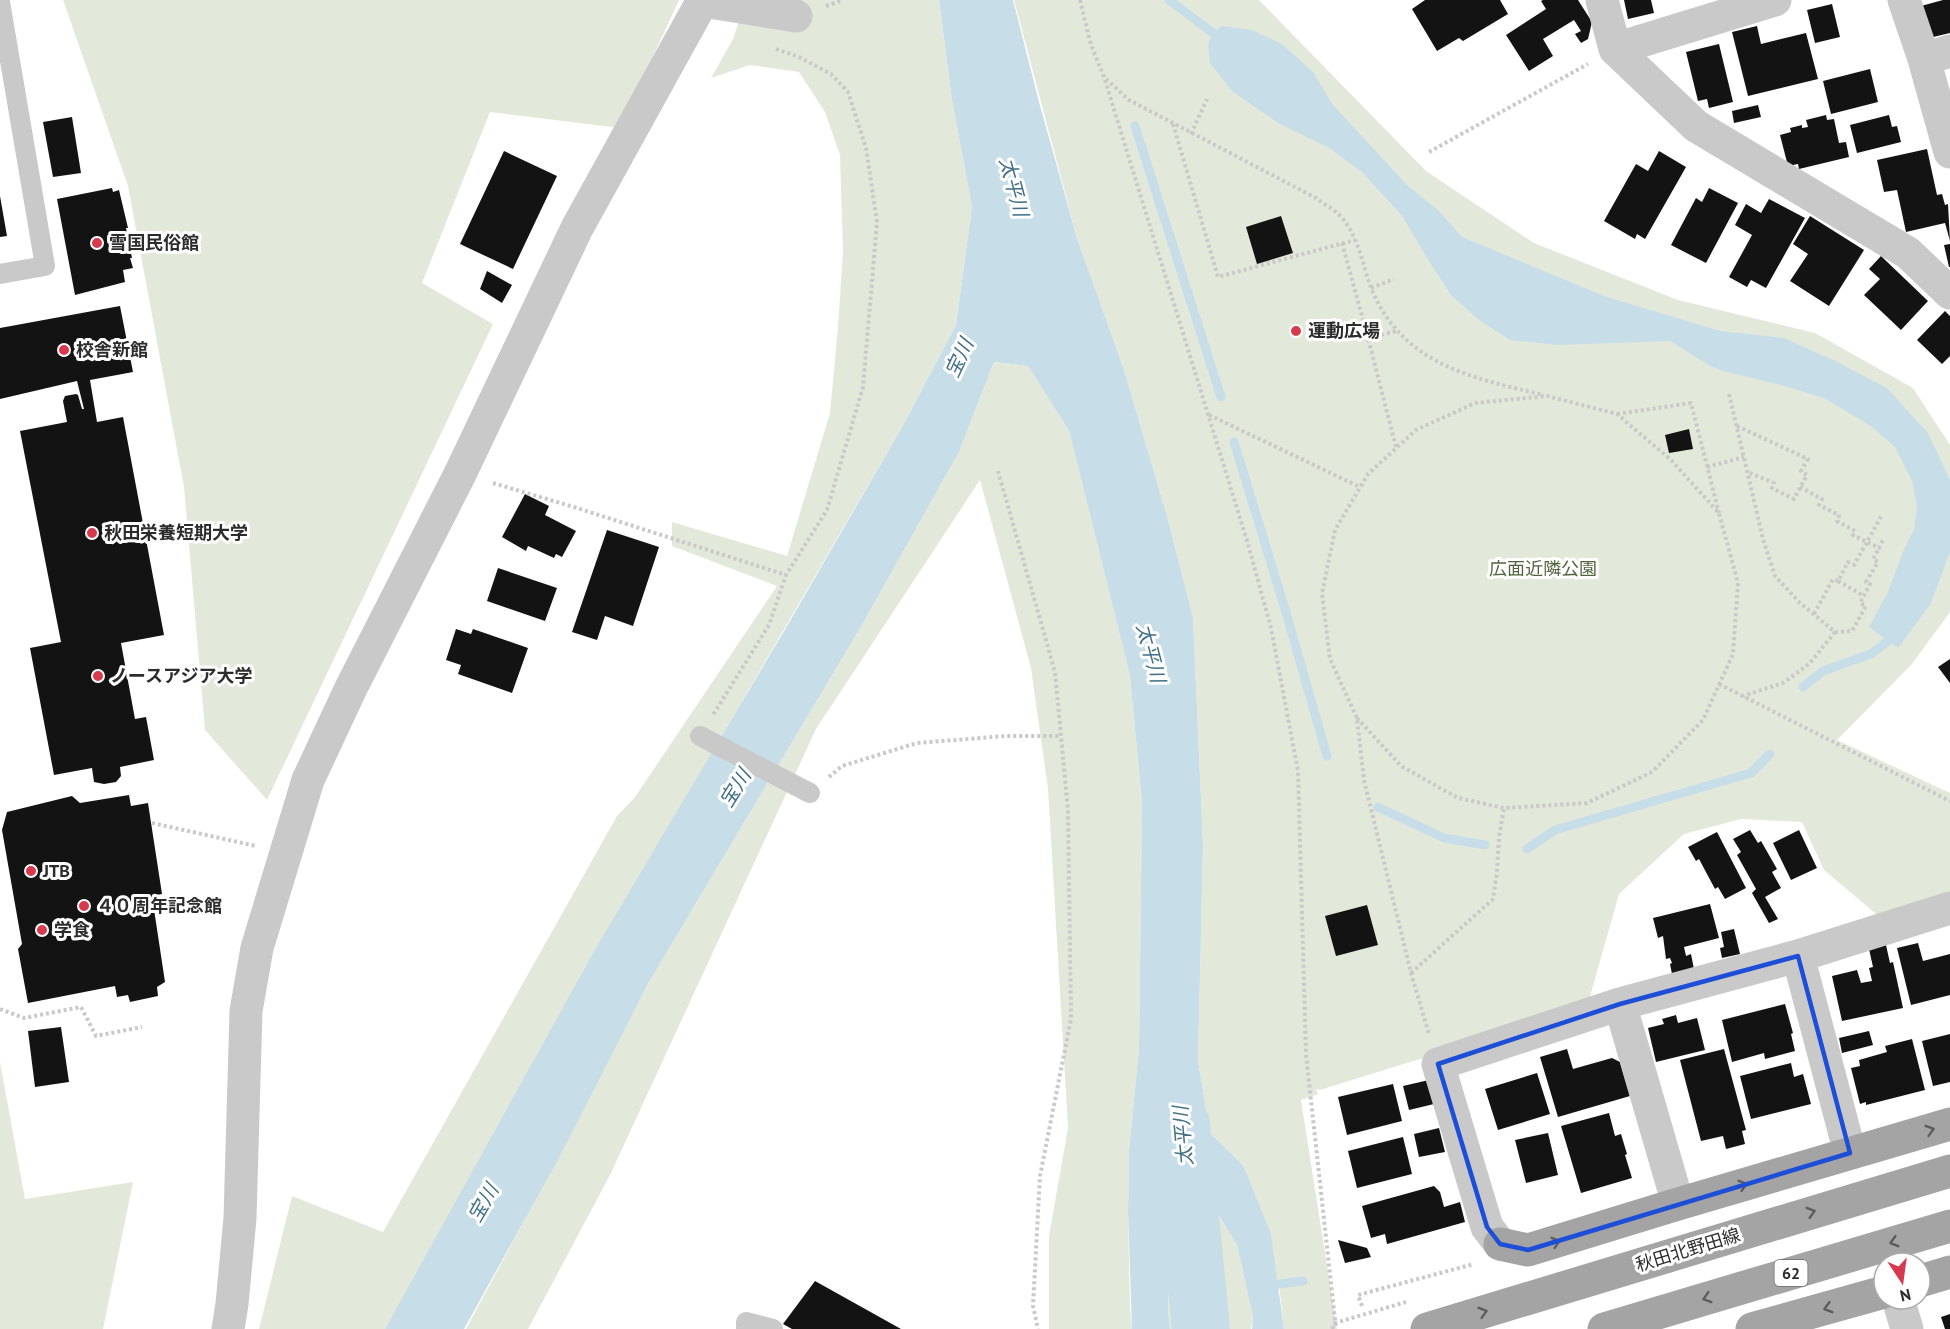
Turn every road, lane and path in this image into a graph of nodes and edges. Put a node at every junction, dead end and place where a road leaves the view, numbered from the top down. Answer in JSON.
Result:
{"nodes":[{"id":1,"x":703,"y":0,"type":"edge"},
{"id":2,"x":1080,"y":0,"type":"edge"},
{"id":3,"x":1602,"y":0,"type":"edge"},
{"id":4,"x":1775,"y":0,"type":"edge"},
{"id":5,"x":1904,"y":0,"type":"edge"},
{"id":6,"x":0,"y":2,"type":"edge"},
{"id":7,"x":796,"y":16,"type":"dead end"},
{"id":8,"x":771,"y":47,"type":"dead end"},
{"id":9,"x":1615,"y":49,"type":"junction"},
{"id":10,"x":1937,"y":55,"type":"edge"},
{"id":11,"x":1104,"y":77,"type":"junction"},
{"id":12,"x":1207,"y":99,"type":"dead end"},
{"id":13,"x":1173,"y":124,"type":"junction"},
{"id":14,"x":1191,"y":134,"type":"junction"},
{"id":15,"x":1430,"y":152,"type":"dead end"},
{"id":16,"x":1950,"y":152,"type":"edge"},
{"id":17,"x":1355,"y":240,"type":"junction"},
{"id":18,"x":1342,"y":243,"type":"junction"},
{"id":19,"x":0,"y":274,"type":"edge"},
{"id":20,"x":1394,"y":279,"type":"dead end"},
{"id":21,"x":1371,"y":288,"type":"junction"},
{"id":22,"x":1950,"y":293,"type":"edge"},
{"id":23,"x":1398,"y":330,"type":"junction"},
{"id":24,"x":1368,"y":338,"type":"junction"},
{"id":25,"x":1729,"y":394,"type":"dead end"},
{"id":26,"x":1547,"y":396,"type":"junction"},
{"id":27,"x":1617,"y":414,"type":"junction"},
{"id":28,"x":1209,"y":415,"type":"junction"},
{"id":29,"x":1736,"y":425,"type":"junction"},
{"id":30,"x":1396,"y":447,"type":"junction"},
{"id":31,"x":1744,"y":457,"type":"junction"},
{"id":32,"x":1707,"y":467,"type":"junction"},
{"id":33,"x":998,"y":471,"type":"dead end"},
{"id":34,"x":1748,"y":472,"type":"junction"},
{"id":35,"x":460,"y":474,"type":"junction"},
{"id":36,"x":1360,"y":487,"type":"junction"},
{"id":37,"x":1800,"y":487,"type":"junction"},
{"id":38,"x":1719,"y":513,"type":"junction"},
{"id":39,"x":1882,"y":514,"type":"dead end"},
{"id":40,"x":1883,"y":540,"type":"dead end"},
{"id":41,"x":1867,"y":542,"type":"junction"},
{"id":42,"x":1879,"y":548,"type":"junction"},
{"id":43,"x":786,"y":575,"type":"junction"},
{"id":44,"x":1838,"y":581,"type":"junction"},
{"id":45,"x":1864,"y":596,"type":"junction"},
{"id":46,"x":1814,"y":614,"type":"junction"},
{"id":47,"x":1836,"y":632,"type":"junction"},
{"id":48,"x":1719,"y":684,"type":"junction"},
{"id":49,"x":1743,"y":696,"type":"junction"},
{"id":50,"x":1357,"y":718,"type":"junction"},
{"id":51,"x":700,"y":736,"type":"joint"},
{"id":52,"x":1061,"y":736,"type":"junction"},
{"id":53,"x":810,"y":793,"type":"joint"},
{"id":54,"x":1950,"y":801,"type":"edge"},
{"id":55,"x":1504,"y":808,"type":"junction"},
{"id":56,"x":152,"y":823,"type":"dead end"},
{"id":57,"x":285,"y":854,"type":"junction"},
{"id":58,"x":1950,"y":908,"type":"edge"},
{"id":59,"x":1798,"y":956,"type":"junction"},
{"id":60,"x":1412,"y":973,"type":"junction"},
{"id":61,"x":1620,"y":1004,"type":"junction"},
{"id":62,"x":0,"y":1008,"type":"edge"},
{"id":63,"x":142,"y":1027,"type":"dead end"},
{"id":64,"x":1438,"y":1064,"type":"junction"},
{"id":65,"x":1950,"y":1124,"type":"edge"},
{"id":66,"x":1850,"y":1153,"type":"junction"},
{"id":67,"x":1950,"y":1171,"type":"edge"},
{"id":68,"x":1678,"y":1204,"type":"junction"},
{"id":69,"x":1950,"y":1226,"type":"edge"},
{"id":70,"x":1492,"y":1253,"type":"junction"},
{"id":71,"x":1950,"y":1272,"type":"edge"},
{"id":72,"x":1932,"y":1277,"type":"edge"},
{"id":73,"x":1872,"y":1295,"type":"edge"},
{"id":74,"x":1362,"y":1306,"type":"dead end"},
{"id":75,"x":1901,"y":1311,"type":"edge"},
{"id":76,"x":228,"y":1329,"type":"edge"},
{"id":77,"x":746,"y":1329,"type":"edge"},
{"id":78,"x":773,"y":1329,"type":"edge"},
{"id":79,"x":1038,"y":1329,"type":"edge"},
{"id":80,"x":1336,"y":1329,"type":"edge"},
{"id":81,"x":1426,"y":1329,"type":"edge"},
{"id":82,"x":1604,"y":1329,"type":"edge"},
{"id":83,"x":1752,"y":1329,"type":"edge"},
{"id":84,"x":1906,"y":1329,"type":"edge"}],
"edges":[{"from":1,"to":7,"type":"street"},
{"from":1,"to":35,"type":"street"},
{"from":2,"to":11,"type":"path"},
{"from":3,"to":9,"type":"street"},
{"from":4,"to":9,"type":"street"},
{"from":5,"to":10,"type":"street"},
{"from":6,"to":19,"type":"lane"},
{"from":8,"to":43,"type":"path"},
{"from":9,"to":15,"type":"path"},
{"from":9,"to":22,"type":"street"},
{"from":10,"to":16,"type":"street"},
{"from":11,"to":13,"type":"path"},
{"from":11,"to":28,"type":"path"},
{"from":12,"to":14,"type":"path"},
{"from":13,"to":14,"type":"path"},
{"from":13,"to":18,"type":"path"},
{"from":14,"to":17,"type":"path"},
{"from":17,"to":18,"type":"path"},
{"from":17,"to":21,"type":"path"},
{"from":18,"to":24,"type":"path"},
{"from":20,"to":21,"type":"path"},
{"from":21,"to":23,"type":"path"},
{"from":23,"to":24,"type":"path"},
{"from":23,"to":26,"type":"path"},
{"from":24,"to":30,"type":"path"},
{"from":25,"to":29,"type":"path"},
{"from":26,"to":27,"type":"path"},
{"from":26,"to":30,"type":"path"},
{"from":27,"to":32,"type":"path"},
{"from":27,"to":38,"type":"path"},
{"from":28,"to":36,"type":"path"},
{"from":28,"to":80,"type":"path"},
{"from":29,"to":31,"type":"path"},
{"from":29,"to":37,"type":"path"},
{"from":30,"to":36,"type":"path"},
{"from":31,"to":32,"type":"path"},
{"from":31,"to":34,"type":"path"},
{"from":32,"to":38,"type":"path"},
{"from":33,"to":52,"type":"path"},
{"from":34,"to":37,"type":"path"},
{"from":34,"to":46,"type":"path"},
{"from":35,"to":43,"type":"path"},
{"from":35,"to":57,"type":"street"},
{"from":36,"to":50,"type":"path"},
{"from":37,"to":41,"type":"path"},
{"from":38,"to":48,"type":"path"},
{"from":39,"to":41,"type":"path"},
{"from":40,"to":42,"type":"path"},
{"from":41,"to":42,"type":"path"},
{"from":41,"to":44,"type":"path"},
{"from":42,"to":45,"type":"path"},
{"from":43,"to":51,"type":"path"},
{"from":44,"to":45,"type":"path"},
{"from":44,"to":46,"type":"path"},
{"from":45,"to":47,"type":"path"},
{"from":46,"to":47,"type":"path"},
{"from":47,"to":49,"type":"path"},
{"from":48,"to":49,"type":"path"},
{"from":48,"to":55,"type":"path"},
{"from":49,"to":54,"type":"path"},
{"from":50,"to":55,"type":"path"},
{"from":50,"to":60,"type":"path"},
{"from":51,"to":53,"type":"lane"},
{"from":52,"to":53,"type":"path"},
{"from":52,"to":79,"type":"path"},
{"from":55,"to":60,"type":"path"},
{"from":56,"to":57,"type":"path"},
{"from":57,"to":76,"type":"street"},
{"from":58,"to":59,"type":"street"},
{"from":59,"to":61,"type":"street"},
{"from":59,"to":66,"type":"street"},
{"from":60,"to":64,"type":"path"},
{"from":61,"to":64,"type":"street"},
{"from":61,"to":68,"type":"street"},
{"from":62,"to":63,"type":"path"},
{"from":64,"to":70,"type":"street"},
{"from":66,"to":65,"type":"main road","one_way":true},
{"from":68,"to":66,"type":"main road","one_way":true},
{"from":81,"to":67,"type":"main road","name":"秋田北野田線","one_way":true},
{"from":70,"to":68,"type":"main road","one_way":true},
{"from":69,"to":82,"type":"main road","number":"62","one_way":true},
{"from":70,"to":74,"type":"path"},
{"from":71,"to":72,"type":"main road"},
{"from":73,"to":83,"type":"main road","one_way":true},
{"from":75,"to":84,"type":"street"},
{"from":77,"to":78,"type":"lane"}]}
